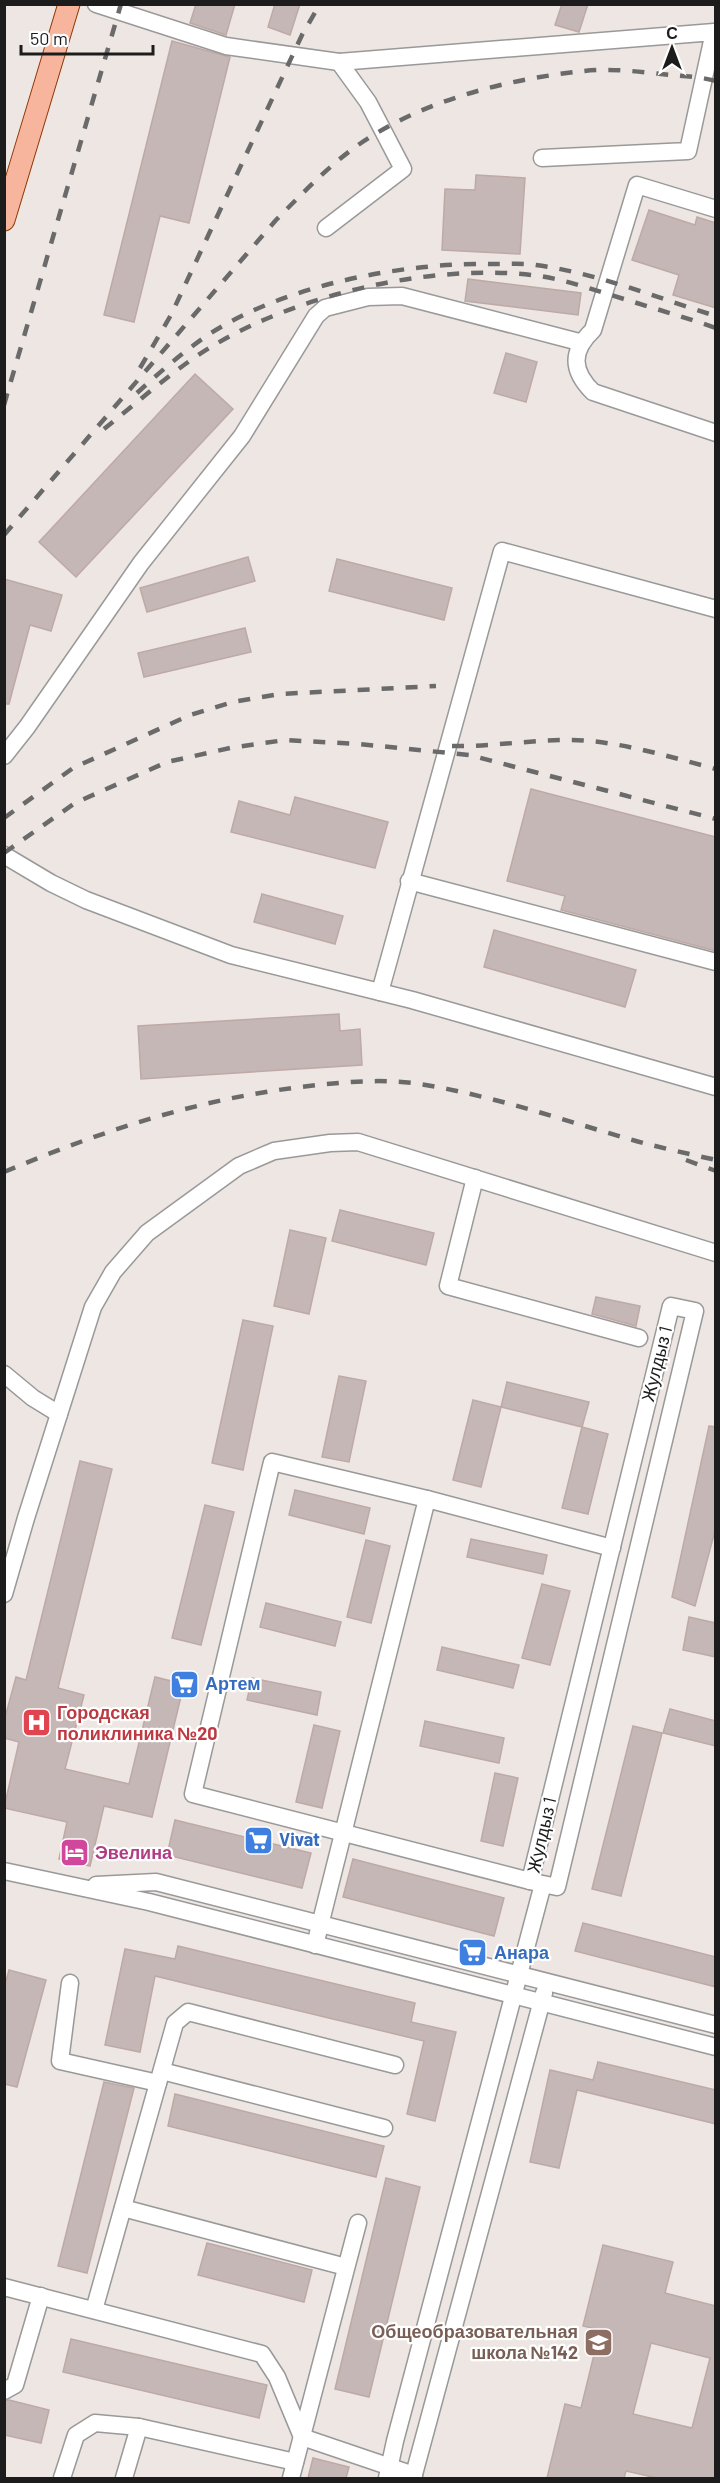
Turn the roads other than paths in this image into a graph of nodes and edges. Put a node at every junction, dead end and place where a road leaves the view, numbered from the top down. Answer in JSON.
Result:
{"nodes":[{"id":1,"x":69,"y":4,"type":"edge"},
{"id":2,"x":96,"y":4,"type":"edge"},
{"id":3,"x":715,"y":31,"type":"edge"},
{"id":4,"x":339,"y":62,"type":"junction"},
{"id":5,"x":542,"y":158,"type":"dead end"},
{"id":6,"x":716,"y":209,"type":"edge"},
{"id":7,"x":4,"y":220,"type":"edge"},
{"id":8,"x":326,"y":228,"type":"dead end"},
{"id":9,"x":579,"y":342,"type":"junction"},
{"id":10,"x":716,"y":433,"type":"edge"},
{"id":11,"x":716,"y":609,"type":"edge"},
{"id":12,"x":4,"y":756,"type":"edge"},
{"id":13,"x":4,"y":855,"type":"edge"},
{"id":14,"x":409,"y":881,"type":"junction"},
{"id":15,"x":716,"y":962,"type":"edge"},
{"id":16,"x":380,"y":992,"type":"junction"},
{"id":17,"x":716,"y":1087,"type":"edge"},
{"id":18,"x":475,"y":1178,"type":"junction"},
{"id":19,"x":716,"y":1253,"type":"edge"},
{"id":20,"x":639,"y":1338,"type":"dead end"},
{"id":21,"x":4,"y":1374,"type":"edge"},
{"id":22,"x":59,"y":1414,"type":"junction"},
{"id":23,"x":427,"y":1499,"type":"junction"},
{"id":24,"x":612,"y":1548,"type":"junction"},
{"id":25,"x":5,"y":1594,"type":"edge"},
{"id":26,"x":344,"y":1833,"type":"junction"},
{"id":27,"x":4,"y":1871,"type":"edge"},
{"id":28,"x":537,"y":1883,"type":"junction"},
{"id":29,"x":74,"y":1887,"type":"junction"},
{"id":30,"x":322,"y":1924,"type":"junction"},
{"id":31,"x":315,"y":1945,"type":"junction"},
{"id":32,"x":520,"y":1975,"type":"junction"},
{"id":33,"x":548,"y":1982,"type":"junction"},
{"id":34,"x":70,"y":1983,"type":"dead end"},
{"id":35,"x":514,"y":1995,"type":"junction"},
{"id":36,"x":541,"y":2002,"type":"junction"},
{"id":37,"x":716,"y":2025,"type":"edge"},
{"id":38,"x":716,"y":2047,"type":"edge"},
{"id":39,"x":395,"y":2065,"type":"dead end"},
{"id":40,"x":160,"y":2077,"type":"junction"},
{"id":41,"x":384,"y":2128,"type":"dead end"},
{"id":42,"x":123,"y":2208,"type":"junction"},
{"id":43,"x":357,"y":2223,"type":"dead end"},
{"id":44,"x":346,"y":2267,"type":"junction"},
{"id":45,"x":4,"y":2287,"type":"edge"},
{"id":46,"x":41,"y":2296,"type":"junction"},
{"id":47,"x":94,"y":2310,"type":"junction"},
{"id":48,"x":4,"y":2391,"type":"edge"},
{"id":49,"x":139,"y":2427,"type":"junction"},
{"id":50,"x":302,"y":2437,"type":"junction"},
{"id":51,"x":295,"y":2462,"type":"junction"},
{"id":52,"x":388,"y":2472,"type":"edge"},
{"id":53,"x":413,"y":2476,"type":"edge"},
{"id":54,"x":62,"y":2478,"type":"edge"},
{"id":55,"x":124,"y":2478,"type":"edge"},
{"id":56,"x":291,"y":2478,"type":"edge"}],
"edges":[{"from":1,"to":7,"type":"main road"},
{"from":2,"to":4,"type":"street"},
{"from":3,"to":4,"type":"street"},
{"from":3,"to":5,"type":"street"},
{"from":4,"to":8,"type":"street"},
{"from":6,"to":9,"type":"street"},
{"from":9,"to":10,"type":"street"},
{"from":9,"to":12,"type":"street"},
{"from":11,"to":14,"type":"street"},
{"from":13,"to":16,"type":"street"},
{"from":14,"to":15,"type":"street"},
{"from":14,"to":16,"type":"street"},
{"from":16,"to":17,"type":"street"},
{"from":18,"to":19,"type":"street"},
{"from":18,"to":20,"type":"street"},
{"from":18,"to":22,"type":"street"},
{"from":21,"to":22,"type":"street"},
{"from":22,"to":25,"type":"street"},
{"from":23,"to":24,"type":"street"},
{"from":23,"to":26,"type":"street"},
{"from":23,"to":26,"type":"street"},
{"from":24,"to":28,"type":"street","name":"Жулдыз 1"},
{"from":24,"to":28,"type":"street","name":"Жулдыз 1"},
{"from":26,"to":28,"type":"street"},
{"from":26,"to":30,"type":"street"},
{"from":27,"to":29,"type":"street"},
{"from":28,"to":32,"type":"street","name":"Жулдыз 1"},
{"from":29,"to":30,"type":"street"},
{"from":29,"to":31,"type":"street"},
{"from":30,"to":31,"type":"street"},
{"from":30,"to":32,"type":"street"},
{"from":31,"to":35,"type":"street"},
{"from":32,"to":33,"type":"street"},
{"from":32,"to":35,"type":"street","name":"Жулдыз 1"},
{"from":33,"to":36,"type":"street"},
{"from":33,"to":37,"type":"street"},
{"from":34,"to":40,"type":"street"},
{"from":35,"to":36,"type":"street"},
{"from":35,"to":52,"type":"street","name":"Жулдыз 1"},
{"from":36,"to":38,"type":"street"},
{"from":36,"to":53,"type":"street"},
{"from":39,"to":40,"type":"street"},
{"from":40,"to":41,"type":"street"},
{"from":40,"to":42,"type":"street"},
{"from":42,"to":44,"type":"street"},
{"from":42,"to":47,"type":"street"},
{"from":43,"to":44,"type":"street"},
{"from":44,"to":50,"type":"street"},
{"from":45,"to":46,"type":"street"},
{"from":46,"to":47,"type":"street"},
{"from":46,"to":48,"type":"street"},
{"from":47,"to":50,"type":"street"},
{"from":49,"to":51,"type":"street"},
{"from":49,"to":54,"type":"street"},
{"from":49,"to":55,"type":"street"},
{"from":50,"to":51,"type":"street"},
{"from":50,"to":52,"type":"street"},
{"from":51,"to":56,"type":"street"},
{"from":52,"to":53,"type":"street"}]}
